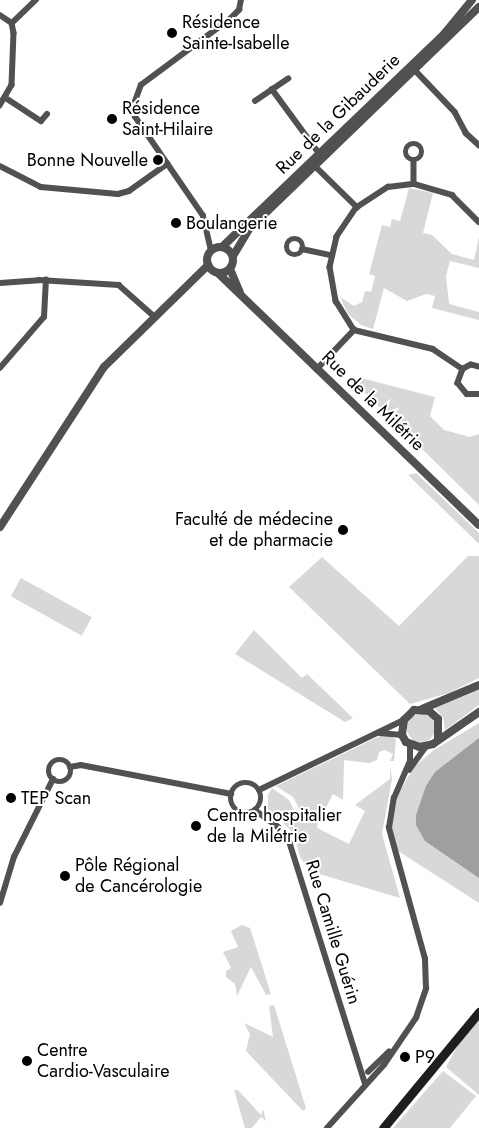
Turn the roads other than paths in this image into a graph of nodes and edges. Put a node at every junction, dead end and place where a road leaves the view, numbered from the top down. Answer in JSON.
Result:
{"nodes":[{"id":1,"x":36,"y":0,"type":"edge"},
{"id":2,"x":241,"y":0,"type":"edge"},
{"id":3,"x":472,"y":0,"type":"edge"},
{"id":4,"x":479,"y":7,"type":"edge"},
{"id":5,"x":0,"y":15,"type":"edge"},
{"id":6,"x":12,"y":23,"type":"junction"},
{"id":7,"x":413,"y":68,"type":"junction"},
{"id":8,"x":288,"y":79,"type":"dead end"},
{"id":9,"x":272,"y":90,"type":"junction"},
{"id":10,"x":6,"y":98,"type":"junction"},
{"id":11,"x":255,"y":101,"type":"dead end"},
{"id":12,"x":0,"y":106,"type":"edge"},
{"id":13,"x":48,"y":114,"type":"dead end"},
{"id":14,"x":479,"y":145,"type":"edge"},
{"id":15,"x":319,"y":153,"type":"junction"},
{"id":16,"x":414,"y":160,"type":"dead end"},
{"id":17,"x":167,"y":164,"type":"junction"},
{"id":18,"x":313,"y":164,"type":"junction"},
{"id":19,"x":0,"y":166,"type":"edge"},
{"id":20,"x":414,"y":184,"type":"junction"},
{"id":21,"x":357,"y":207,"type":"junction"},
{"id":22,"x":479,"y":222,"type":"edge"},
{"id":23,"x":222,"y":247,"type":"junction"},
{"id":24,"x":302,"y":249,"type":"dead end"},
{"id":25,"x":210,"y":251,"type":"junction"},
{"id":26,"x":331,"y":255,"type":"junction"},
{"id":27,"x":233,"y":256,"type":"junction"},
{"id":28,"x":208,"y":265,"type":"junction"},
{"id":29,"x":230,"y":269,"type":"junction"},
{"id":30,"x":219,"y":274,"type":"junction"},
{"id":31,"x":46,"y":280,"type":"junction"},
{"id":32,"x":0,"y":282,"type":"edge"},
{"id":33,"x":246,"y":299,"type":"junction"},
{"id":34,"x":154,"y":316,"type":"junction"},
{"id":35,"x":354,"y":330,"type":"junction"},
{"id":36,"x":479,"y":367,"type":"edge"},
{"id":37,"x":0,"y":368,"type":"edge"},
{"id":38,"x":317,"y":369,"type":"junction"},
{"id":39,"x":463,"y":369,"type":"junction"},
{"id":40,"x":479,"y":394,"type":"edge"},
{"id":41,"x":479,"y":525,"type":"edge"},
{"id":42,"x":0,"y":527,"type":"edge"},
{"id":43,"x":479,"y":685,"type":"edge"},
{"id":44,"x":422,"y":709,"type":"junction"},
{"id":45,"x":479,"y":712,"type":"edge"},
{"id":46,"x":404,"y":720,"type":"junction"},
{"id":47,"x":378,"y":733,"type":"junction"},
{"id":48,"x":402,"y":735,"type":"junction"},
{"id":49,"x":438,"y":738,"type":"junction"},
{"id":50,"x":410,"y":745,"type":"junction"},
{"id":51,"x":426,"y":747,"type":"junction"},
{"id":52,"x":70,"y":767,"type":"junction"},
{"id":53,"x":53,"y":778,"type":"junction"},
{"id":54,"x":402,"y":780,"type":"junction"},
{"id":55,"x":259,"y":790,"type":"junction"},
{"id":56,"x":231,"y":794,"type":"junction"},
{"id":57,"x":255,"y":810,"type":"junction"},
{"id":58,"x":0,"y":903,"type":"edge"},
{"id":59,"x":479,"y":1012,"type":"edge"},
{"id":60,"x":370,"y":1075,"type":"junction"},
{"id":61,"x":362,"y":1076,"type":"junction"},
{"id":62,"x":365,"y":1083,"type":"junction"},
{"id":63,"x":328,"y":1128,"type":"edge"},
{"id":64,"x":382,"y":1128,"type":"edge"}],
"edges":[{"from":1,"to":6,"type":"street"},
{"from":2,"to":17,"type":"street"},
{"from":3,"to":7,"type":"street","name":"Rue de la Gibauderie"},
{"from":4,"to":7,"type":"street","name":"Rue de la Gibauderie"},
{"from":5,"to":6,"type":"street"},
{"from":6,"to":10,"type":"street"},
{"from":7,"to":14,"type":"street"},
{"from":7,"to":15,"type":"street","name":"Rue de la Gibauderie"},
{"from":7,"to":18,"type":"street","name":"Rue de la Gibauderie"},
{"from":8,"to":9,"type":"street"},
{"from":9,"to":11,"type":"street"},
{"from":9,"to":15,"type":"street"},
{"from":10,"to":12,"type":"street"},
{"from":10,"to":13,"type":"street"},
{"from":15,"to":18,"type":"street","name":"Rue de la Gibauderie"},
{"from":16,"to":20,"type":"street"},
{"from":17,"to":19,"type":"street"},
{"from":17,"to":25,"type":"street"},
{"from":18,"to":21,"type":"street"},
{"from":18,"to":23,"type":"street","name":"Rue de la Gibauderie"},
{"from":18,"to":27,"type":"street","name":"Rue de la Gibauderie"},
{"from":20,"to":21,"type":"street"},
{"from":20,"to":22,"type":"street"},
{"from":21,"to":26,"type":"street"},
{"from":23,"to":25,"type":"street"},
{"from":23,"to":27,"type":"street"},
{"from":24,"to":26,"type":"street"},
{"from":25,"to":28,"type":"street"},
{"from":26,"to":35,"type":"street"},
{"from":27,"to":29,"type":"street"},
{"from":28,"to":30,"type":"street"},
{"from":28,"to":34,"type":"street"},
{"from":29,"to":30,"type":"street"},
{"from":29,"to":33,"type":"street","name":"Rue de la Milétrie"},
{"from":30,"to":33,"type":"street","name":"Rue de la Milétrie"},
{"from":31,"to":32,"type":"street"},
{"from":31,"to":34,"type":"street"},
{"from":31,"to":37,"type":"street"},
{"from":33,"to":38,"type":"street","name":"Rue de la Milétrie"},
{"from":34,"to":42,"type":"street"},
{"from":35,"to":38,"type":"street"},
{"from":35,"to":39,"type":"street"},
{"from":36,"to":39,"type":"street"},
{"from":38,"to":41,"type":"street","name":"Rue de la Milétrie"},
{"from":39,"to":40,"type":"street"},
{"from":43,"to":44,"type":"street"},
{"from":44,"to":46,"type":"street"},
{"from":44,"to":49,"type":"street"},
{"from":45,"to":49,"type":"street"},
{"from":46,"to":47,"type":"street"},
{"from":46,"to":48,"type":"street"},
{"from":47,"to":48,"type":"street"},
{"from":47,"to":55,"type":"street"},
{"from":48,"to":50,"type":"street"},
{"from":49,"to":51,"type":"street"},
{"from":50,"to":51,"type":"street"},
{"from":50,"to":54,"type":"street"},
{"from":51,"to":54,"type":"street"},
{"from":52,"to":53,"type":"street"},
{"from":52,"to":53,"type":"street"},
{"from":52,"to":56,"type":"street"},
{"from":53,"to":58,"type":"street"},
{"from":54,"to":60,"type":"street"},
{"from":55,"to":56,"type":"street"},
{"from":55,"to":57,"type":"street"},
{"from":56,"to":57,"type":"street"},
{"from":57,"to":61,"type":"street","name":"Rue Camille Guérin"},
{"from":59,"to":64,"type":"main road"},
{"from":60,"to":61,"type":"street"},
{"from":60,"to":62,"type":"street"},
{"from":61,"to":62,"type":"street","name":"Rue Camille Guérin"},
{"from":62,"to":63,"type":"street"}]}
